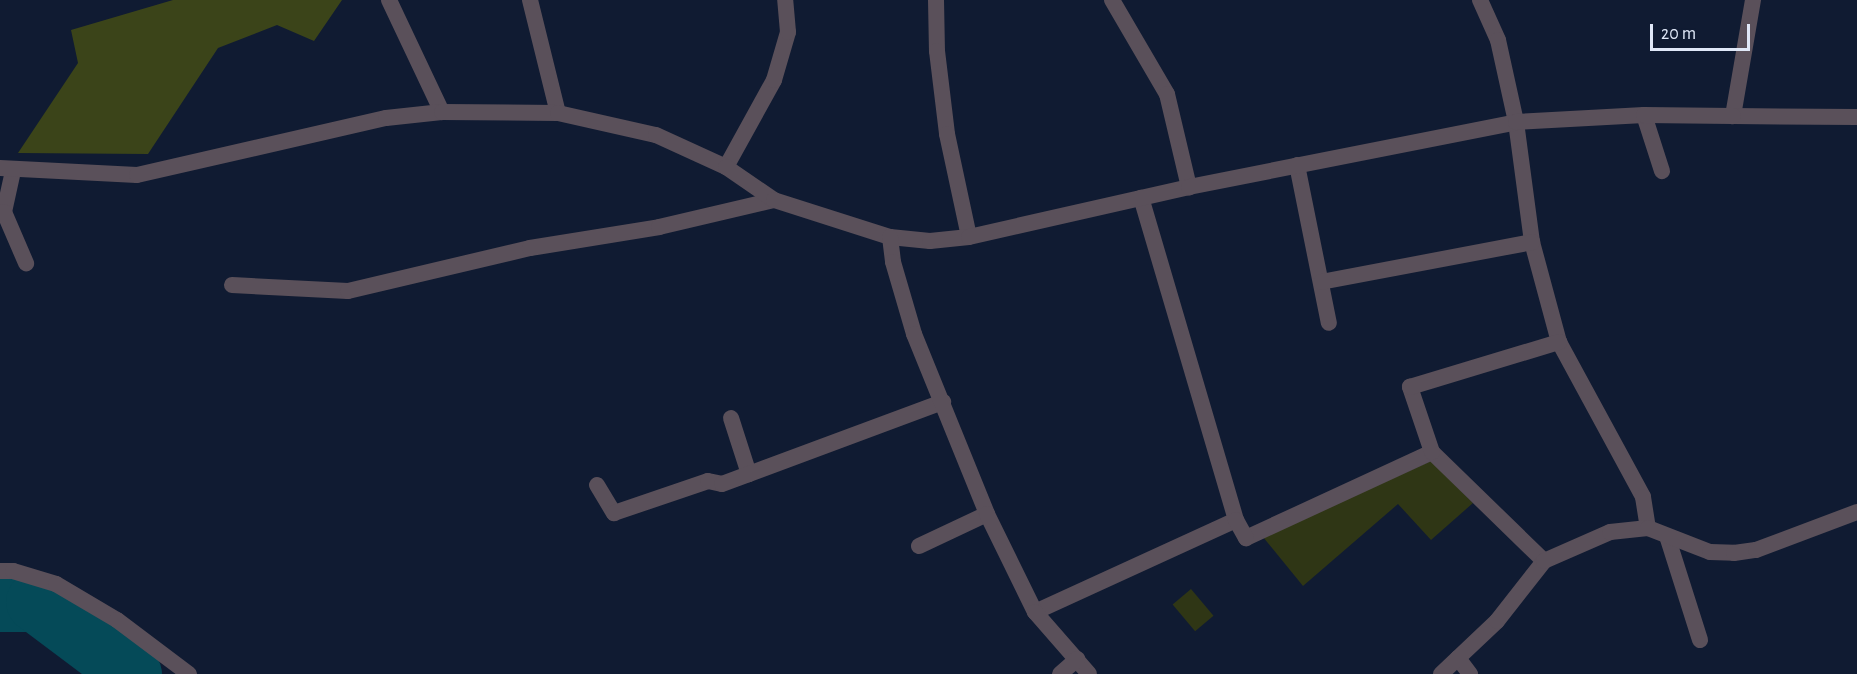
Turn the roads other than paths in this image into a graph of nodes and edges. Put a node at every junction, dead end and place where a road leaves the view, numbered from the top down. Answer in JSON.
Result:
{"nodes":[{"id":1,"x":389,"y":0,"type":"edge"},
{"id":2,"x":530,"y":0,"type":"edge"},
{"id":3,"x":785,"y":0,"type":"edge"},
{"id":4,"x":936,"y":0,"type":"edge"},
{"id":5,"x":1112,"y":0,"type":"edge"},
{"id":6,"x":1480,"y":0,"type":"edge"},
{"id":7,"x":1753,"y":0,"type":"edge"},
{"id":8,"x":442,"y":112,"type":"junction"},
{"id":9,"x":558,"y":113,"type":"junction"},
{"id":10,"x":1644,"y":115,"type":"junction"},
{"id":11,"x":1733,"y":116,"type":"junction"},
{"id":12,"x":1857,"y":117,"type":"edge"},
{"id":13,"x":1516,"y":122,"type":"junction"},
{"id":14,"x":1297,"y":165,"type":"junction"},
{"id":15,"x":726,"y":167,"type":"junction"},
{"id":16,"x":6,"y":169,"type":"edge"},
{"id":17,"x":1662,"y":171,"type":"dead end"},
{"id":18,"x":1189,"y":187,"type":"junction"},
{"id":19,"x":1141,"y":198,"type":"junction"},
{"id":20,"x":774,"y":200,"type":"junction"},
{"id":21,"x":890,"y":237,"type":"junction"},
{"id":22,"x":969,"y":237,"type":"junction"},
{"id":23,"x":1532,"y":242,"type":"junction"},
{"id":24,"x":26,"y":263,"type":"dead end"},
{"id":25,"x":1321,"y":282,"type":"junction"},
{"id":26,"x":232,"y":285,"type":"dead end"},
{"id":27,"x":1329,"y":323,"type":"dead end"},
{"id":28,"x":1559,"y":342,"type":"junction"},
{"id":29,"x":943,"y":402,"type":"junction"},
{"id":30,"x":731,"y":418,"type":"dead end"},
{"id":31,"x":1432,"y":452,"type":"junction"},
{"id":32,"x":749,"y":474,"type":"junction"},
{"id":33,"x":597,"y":485,"type":"dead end"},
{"id":34,"x":1857,"y":512,"type":"edge"},
{"id":35,"x":987,"y":514,"type":"junction"},
{"id":36,"x":1236,"y":520,"type":"junction"},
{"id":37,"x":1648,"y":528,"type":"junction"},
{"id":38,"x":1668,"y":539,"type":"junction"},
{"id":39,"x":919,"y":546,"type":"dead end"},
{"id":40,"x":1544,"y":561,"type":"junction"},
{"id":41,"x":0,"y":571,"type":"edge"},
{"id":42,"x":1035,"y":612,"type":"junction"},
{"id":43,"x":1700,"y":640,"type":"dead end"},
{"id":44,"x":1458,"y":658,"type":"junction"},
{"id":45,"x":1077,"y":659,"type":"junction"},
{"id":46,"x":189,"y":674,"type":"edge"},
{"id":47,"x":1059,"y":674,"type":"edge"},
{"id":48,"x":1089,"y":674,"type":"edge"},
{"id":49,"x":1441,"y":674,"type":"edge"},
{"id":50,"x":1470,"y":674,"type":"edge"}],
"edges":[{"from":1,"to":8,"type":"street"},
{"from":2,"to":9,"type":"street"},
{"from":3,"to":15,"type":"street"},
{"from":4,"to":22,"type":"street"},
{"from":5,"to":18,"type":"street"},
{"from":6,"to":13,"type":"street"},
{"from":7,"to":11,"type":"street"},
{"from":8,"to":9,"type":"street"},
{"from":8,"to":16,"type":"street"},
{"from":9,"to":15,"type":"street"},
{"from":10,"to":11,"type":"street"},
{"from":10,"to":13,"type":"street"},
{"from":10,"to":17,"type":"street"},
{"from":11,"to":12,"type":"street"},
{"from":13,"to":14,"type":"street"},
{"from":13,"to":23,"type":"street"},
{"from":14,"to":18,"type":"street"},
{"from":14,"to":25,"type":"street"},
{"from":15,"to":20,"type":"street"},
{"from":16,"to":24,"type":"street"},
{"from":18,"to":19,"type":"street"},
{"from":19,"to":22,"type":"street"},
{"from":19,"to":36,"type":"street"},
{"from":20,"to":21,"type":"street"},
{"from":20,"to":26,"type":"street"},
{"from":21,"to":22,"type":"street"},
{"from":21,"to":29,"type":"street"},
{"from":23,"to":25,"type":"street"},
{"from":23,"to":28,"type":"street"},
{"from":25,"to":27,"type":"street"},
{"from":28,"to":31,"type":"street"},
{"from":28,"to":37,"type":"street"},
{"from":29,"to":32,"type":"street"},
{"from":29,"to":35,"type":"street"},
{"from":30,"to":32,"type":"street"},
{"from":31,"to":36,"type":"street"},
{"from":31,"to":40,"type":"street"},
{"from":32,"to":33,"type":"street"},
{"from":34,"to":38,"type":"street"},
{"from":35,"to":39,"type":"street"},
{"from":35,"to":42,"type":"street"},
{"from":36,"to":42,"type":"street"},
{"from":37,"to":38,"type":"street"},
{"from":37,"to":40,"type":"street"},
{"from":38,"to":43,"type":"street"},
{"from":40,"to":44,"type":"street"},
{"from":41,"to":46,"type":"street"},
{"from":42,"to":45,"type":"street"},
{"from":44,"to":49,"type":"street"},
{"from":44,"to":50,"type":"street"},
{"from":45,"to":47,"type":"street"},
{"from":45,"to":48,"type":"street"}]}
